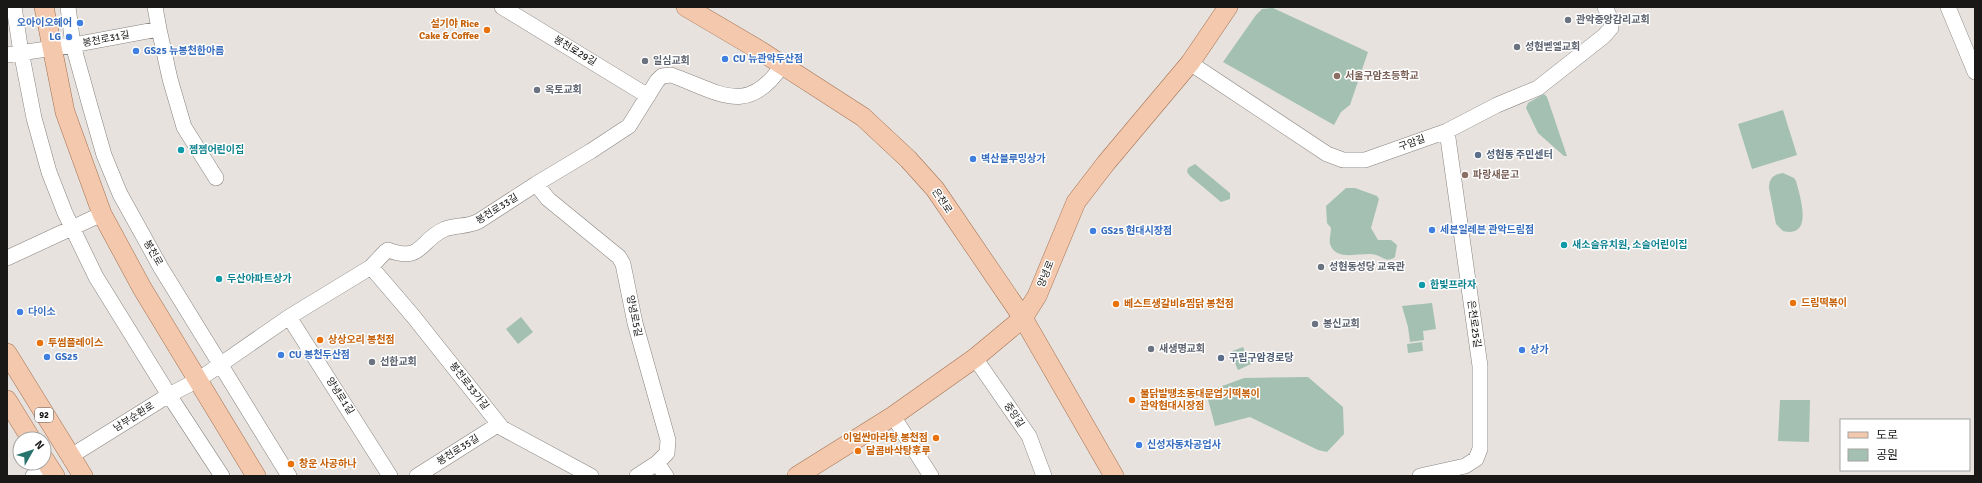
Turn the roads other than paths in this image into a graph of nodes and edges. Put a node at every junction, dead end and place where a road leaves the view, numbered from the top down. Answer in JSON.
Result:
{"nodes":[{"id":1,"x":14,"y":7,"type":"edge"},
{"id":2,"x":44,"y":7,"type":"edge"},
{"id":3,"x":68,"y":7,"type":"edge"},
{"id":4,"x":154,"y":7,"type":"edge"},
{"id":5,"x":502,"y":7,"type":"edge"},
{"id":6,"x":686,"y":7,"type":"edge"},
{"id":7,"x":1228,"y":7,"type":"edge"},
{"id":8,"x":1605,"y":7,"type":"edge"},
{"id":9,"x":1948,"y":7,"type":"edge"},
{"id":10,"x":159,"y":29,"type":"junction"},
{"id":11,"x":73,"y":45,"type":"junction"},
{"id":12,"x":52,"y":48,"type":"junction"},
{"id":13,"x":14,"y":54,"type":"edge"},
{"id":14,"x":1190,"y":63,"type":"junction"},
{"id":15,"x":783,"y":64,"type":"junction"},
{"id":16,"x":1975,"y":72,"type":"edge"},
{"id":17,"x":648,"y":96,"type":"junction"},
{"id":18,"x":1447,"y":131,"type":"junction"},
{"id":19,"x":216,"y":178,"type":"dead end"},
{"id":20,"x":536,"y":184,"type":"junction"},
{"id":21,"x":102,"y":214,"type":"junction"},
{"id":22,"x":73,"y":228,"type":"junction"},
{"id":23,"x":7,"y":258,"type":"edge"},
{"id":24,"x":371,"y":267,"type":"junction"},
{"id":25,"x":289,"y":317,"type":"junction"},
{"id":26,"x":1023,"y":318,"type":"junction"},
{"id":27,"x":7,"y":354,"type":"edge"},
{"id":28,"x":975,"y":358,"type":"junction"},
{"id":29,"x":221,"y":363,"type":"junction"},
{"id":30,"x":198,"y":380,"type":"junction"},
{"id":31,"x":169,"y":395,"type":"junction"},
{"id":32,"x":7,"y":400,"type":"edge"},
{"id":33,"x":893,"y":416,"type":"junction"},
{"id":34,"x":499,"y":424,"type":"junction"},
{"id":35,"x":27,"y":431,"type":"edge"},
{"id":36,"x":70,"y":456,"type":"junction"},
{"id":37,"x":657,"y":462,"type":"junction"},
{"id":38,"x":42,"y":471,"type":"edge"},
{"id":39,"x":33,"y":476,"type":"edge"},
{"id":40,"x":83,"y":476,"type":"edge"},
{"id":41,"x":222,"y":476,"type":"edge"},
{"id":42,"x":256,"y":476,"type":"edge"},
{"id":43,"x":289,"y":476,"type":"edge"},
{"id":44,"x":390,"y":476,"type":"edge"},
{"id":45,"x":417,"y":476,"type":"edge"},
{"id":46,"x":591,"y":476,"type":"edge"},
{"id":47,"x":637,"y":476,"type":"edge"},
{"id":48,"x":666,"y":476,"type":"edge"},
{"id":49,"x":797,"y":476,"type":"edge"},
{"id":50,"x":931,"y":476,"type":"edge"},
{"id":51,"x":1044,"y":476,"type":"edge"},
{"id":52,"x":1114,"y":476,"type":"edge"},
{"id":53,"x":1420,"y":476,"type":"edge"}],
"edges":[{"from":1,"to":13,"type":"street"},
{"from":2,"to":12,"type":"main road"},
{"from":3,"to":11,"type":"street","name":"봉천로"},
{"from":4,"to":10,"type":"street"},
{"from":5,"to":17,"type":"street","name":"봉천로29길"},
{"from":6,"to":15,"type":"main road","name":"은천로"},
{"from":7,"to":14,"type":"main road","name":"양녕로"},
{"from":8,"to":18,"type":"street","name":"구암길"},
{"from":9,"to":16,"type":"street"},
{"from":10,"to":11,"type":"street","name":"봉천로31길"},
{"from":10,"to":19,"type":"street"},
{"from":11,"to":12,"type":"street","name":"봉천로31길"},
{"from":11,"to":29,"type":"street","name":"봉천로"},
{"from":12,"to":13,"type":"street"},
{"from":12,"to":21,"type":"main road"},
{"from":13,"to":22,"type":"street"},
{"from":14,"to":18,"type":"street","name":"구암길"},
{"from":14,"to":26,"type":"main road","name":"양녕로"},
{"from":15,"to":17,"type":"street","name":"봉천로33길"},
{"from":15,"to":26,"type":"main road","name":"은천로"},
{"from":17,"to":20,"type":"street","name":"봉천로33길"},
{"from":18,"to":53,"type":"street","name":"은천로25길"},
{"from":20,"to":24,"type":"street","name":"봉천로33길"},
{"from":20,"to":37,"type":"street","name":"양녕로5길"},
{"from":21,"to":22,"type":"street"},
{"from":21,"to":30,"type":"main road"},
{"from":22,"to":23,"type":"street"},
{"from":22,"to":31,"type":"street"},
{"from":24,"to":25,"type":"street","name":"봉천로33길"},
{"from":24,"to":34,"type":"street","name":"봉천로33가길"},
{"from":25,"to":29,"type":"street","name":"봉천로33길"},
{"from":25,"to":44,"type":"street","name":"양녕로1길"},
{"from":26,"to":28,"type":"main road","name":"양녕로"},
{"from":26,"to":52,"type":"main road","name":"은천로"},
{"from":27,"to":36,"type":"main road","number":"92"},
{"from":28,"to":33,"type":"main road","name":"양녕로"},
{"from":28,"to":51,"type":"street","name":"중앙길"},
{"from":29,"to":30,"type":"street","name":"봉천로33길"},
{"from":29,"to":43,"type":"street","name":"봉천로"},
{"from":30,"to":31,"type":"street","name":"남부순환로"},
{"from":30,"to":42,"type":"main road"},
{"from":31,"to":36,"type":"street","name":"남부순환로"},
{"from":31,"to":41,"type":"street"},
{"from":32,"to":35,"type":"main road","number":"92"},
{"from":33,"to":49,"type":"main road","name":"양녕로"},
{"from":33,"to":50,"type":"street"},
{"from":34,"to":45,"type":"street","name":"봉천로35길"},
{"from":34,"to":46,"type":"street","name":"봉천로33가길"},
{"from":36,"to":40,"type":"main road","number":"92"},
{"from":37,"to":47,"type":"street"},
{"from":37,"to":48,"type":"street"},
{"from":38,"to":39,"type":"street"}]}
